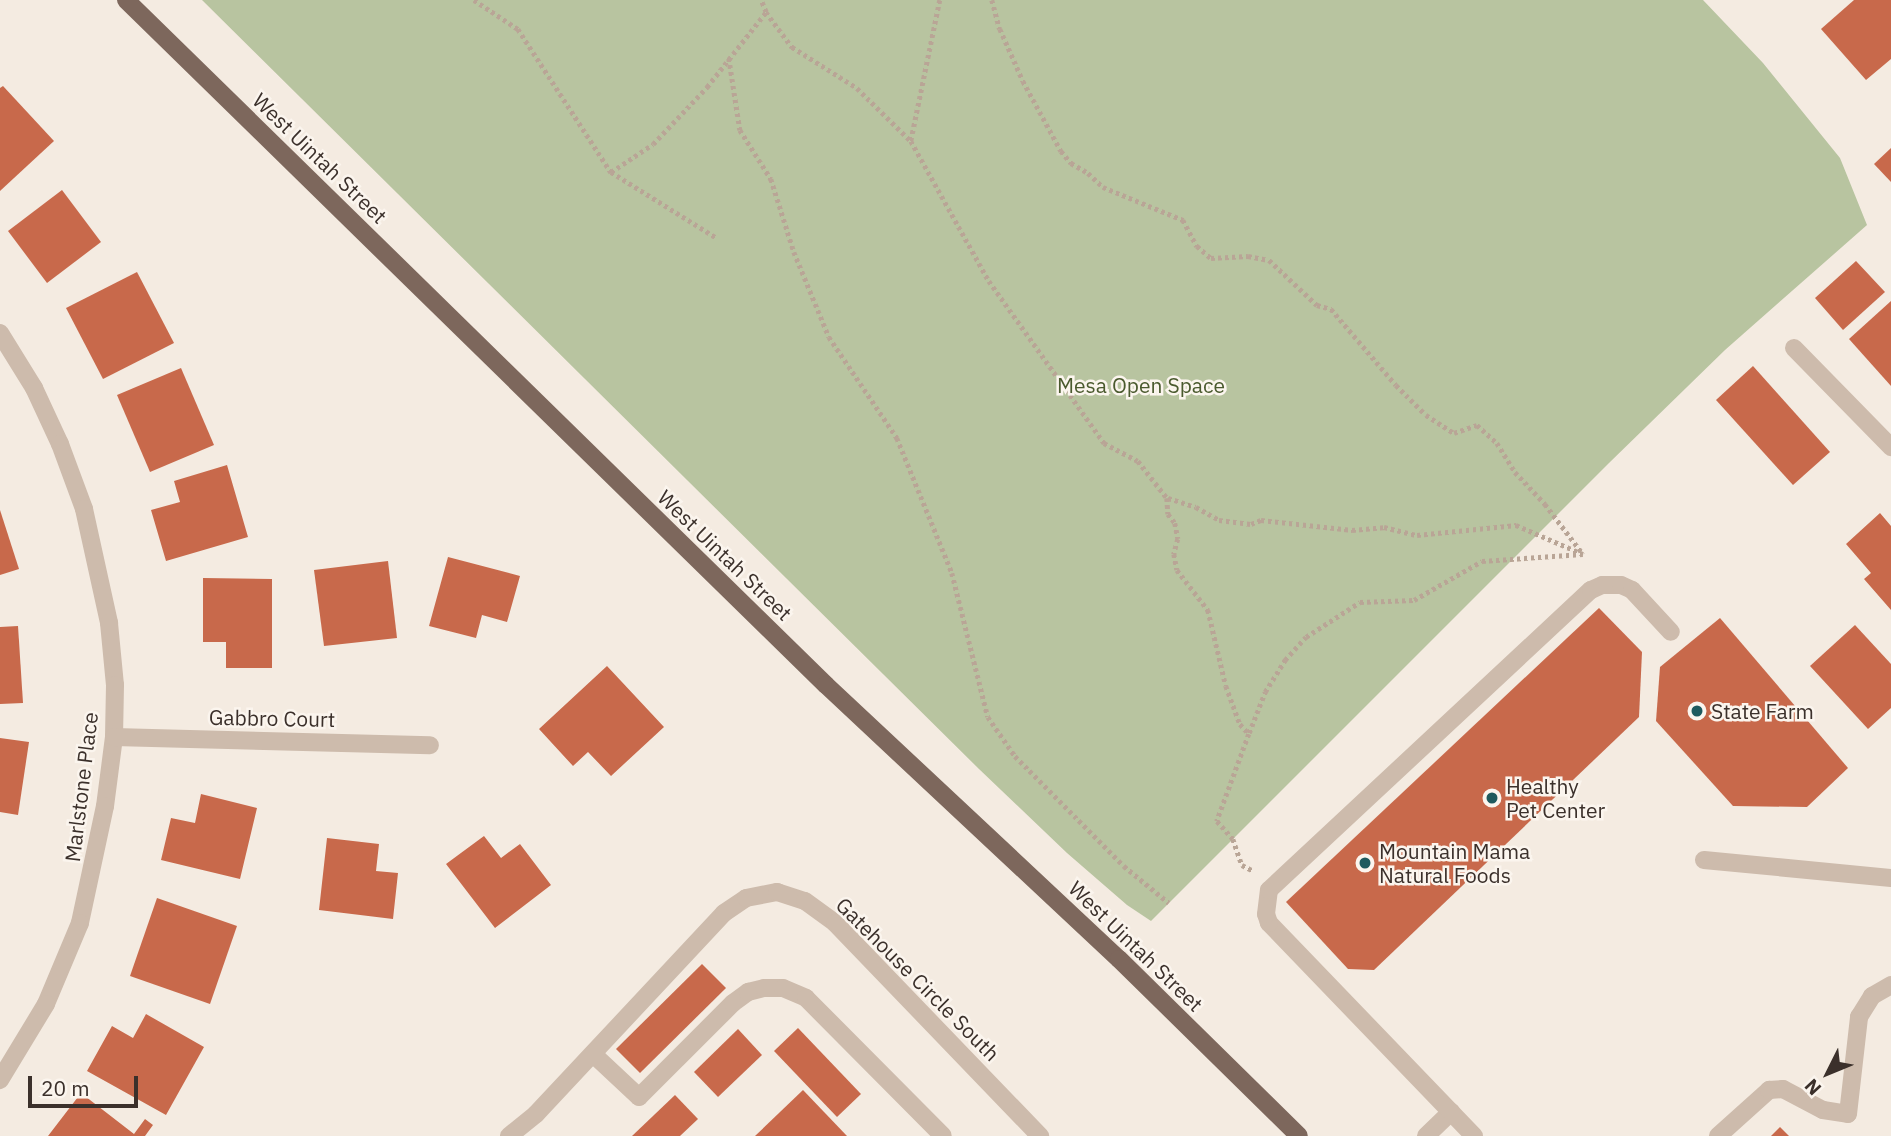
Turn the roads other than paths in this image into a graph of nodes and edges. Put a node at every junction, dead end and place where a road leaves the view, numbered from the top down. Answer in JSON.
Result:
{"nodes":[{"id":1,"x":125,"y":0,"type":"edge"},
{"id":2,"x":0,"y":333,"type":"edge"},
{"id":3,"x":1794,"y":348,"type":"dead end"},
{"id":4,"x":1891,"y":447,"type":"edge"},
{"id":5,"x":1671,"y":632,"type":"dead end"},
{"id":6,"x":114,"y":737,"type":"junction"},
{"id":7,"x":430,"y":745,"type":"dead end"},
{"id":8,"x":1704,"y":860,"type":"dead end"},
{"id":9,"x":1891,"y":878,"type":"edge"},
{"id":10,"x":1891,"y":985,"type":"edge"},
{"id":11,"x":593,"y":1054,"type":"junction"},
{"id":12,"x":0,"y":1080,"type":"edge"},
{"id":13,"x":1451,"y":1112,"type":"junction"},
{"id":14,"x":509,"y":1136,"type":"edge"},
{"id":15,"x":943,"y":1136,"type":"edge"},
{"id":16,"x":1040,"y":1136,"type":"edge"},
{"id":17,"x":1299,"y":1136,"type":"edge"},
{"id":18,"x":1426,"y":1136,"type":"edge"},
{"id":19,"x":1474,"y":1136,"type":"edge"},
{"id":20,"x":1718,"y":1136,"type":"edge"}],
"edges":[{"from":1,"to":17,"type":"main road","name":"West Uintah Street"},
{"from":2,"to":6,"type":"street","name":"Marlstone Place"},
{"from":3,"to":4,"type":"street"},
{"from":5,"to":13,"type":"street"},
{"from":6,"to":7,"type":"street","name":"Gabbro Court"},
{"from":6,"to":12,"type":"street","name":"Marlstone Place"},
{"from":8,"to":9,"type":"street"},
{"from":10,"to":20,"type":"street"},
{"from":11,"to":14,"type":"street","name":"Gatehouse Circle South"},
{"from":11,"to":15,"type":"street"},
{"from":11,"to":16,"type":"street","name":"Gatehouse Circle South"},
{"from":13,"to":18,"type":"street"},
{"from":13,"to":19,"type":"street"}]}
